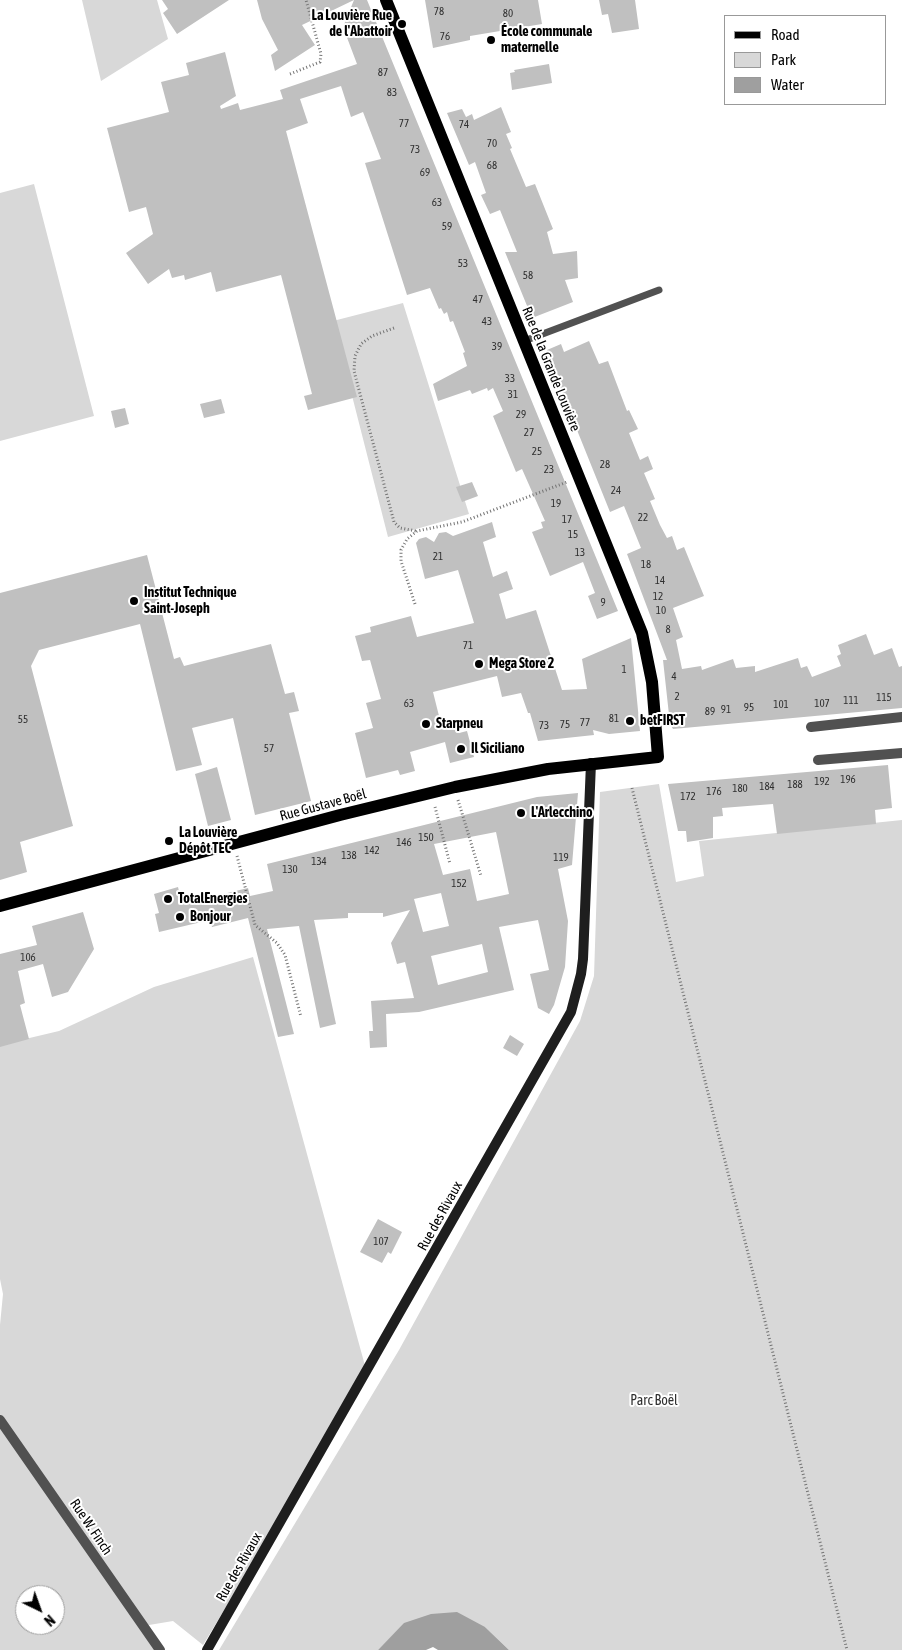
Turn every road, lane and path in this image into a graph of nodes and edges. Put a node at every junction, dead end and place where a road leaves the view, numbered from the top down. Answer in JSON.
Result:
{"nodes":[{"id":1,"x":306,"y":0,"type":"edge"},
{"id":2,"x":386,"y":0,"type":"edge"},
{"id":3,"x":290,"y":74,"type":"dead end"},
{"id":4,"x":659,"y":290,"type":"dead end"},
{"id":5,"x":394,"y":328,"type":"dead end"},
{"id":6,"x":524,"y":341,"type":"junction"},
{"id":7,"x":579,"y":478,"type":"junction"},
{"id":8,"x":417,"y":531,"type":"junction"},
{"id":9,"x":415,"y":604,"type":"dead end"},
{"id":10,"x":902,"y":717,"type":"edge"},
{"id":11,"x":811,"y":727,"type":"dead end"},
{"id":12,"x":902,"y":753,"type":"edge"},
{"id":13,"x":658,"y":757,"type":"joint"},
{"id":14,"x":818,"y":760,"type":"dead end"},
{"id":15,"x":591,"y":763,"type":"junction"},
{"id":16,"x":455,"y":787,"type":"junction"},
{"id":17,"x":632,"y":788,"type":"dead end"},
{"id":18,"x":431,"y":793,"type":"junction"},
{"id":19,"x":234,"y":844,"type":"junction"},
{"id":20,"x":450,"y":864,"type":"dead end"},
{"id":21,"x":481,"y":876,"type":"dead end"},
{"id":22,"x":0,"y":906,"type":"edge"},
{"id":23,"x":301,"y":1017,"type":"dead end"},
{"id":24,"x":0,"y":1420,"type":"edge"},
{"id":25,"x":160,"y":1650,"type":"edge"},
{"id":26,"x":207,"y":1650,"type":"edge"},
{"id":27,"x":847,"y":1650,"type":"edge"}],
"edges":[{"from":1,"to":3,"type":"path"},
{"from":2,"to":6,"type":"main road","name":"Rue de la Grande Louvière"},
{"from":4,"to":6,"type":"lane"},
{"from":5,"to":8,"type":"path"},
{"from":6,"to":7,"type":"main road","name":"Rue de la Grande Louvière"},
{"from":7,"to":8,"type":"path"},
{"from":7,"to":13,"type":"main road","name":"Rue de la Grande Louvière"},
{"from":8,"to":9,"type":"path"},
{"from":10,"to":11,"type":"street"},
{"from":12,"to":14,"type":"street"},
{"from":13,"to":15,"type":"main road","name":"Rue Gustave Boël"},
{"from":15,"to":16,"type":"main road","name":"Rue Gustave Boël"},
{"from":15,"to":26,"type":"street","name":"Rue des Rivaux"},
{"from":16,"to":18,"type":"main road","name":"Rue Gustave Boël"},
{"from":16,"to":21,"type":"path"},
{"from":17,"to":27,"type":"path"},
{"from":18,"to":19,"type":"main road","name":"Rue Gustave Boël"},
{"from":18,"to":20,"type":"path"},
{"from":19,"to":22,"type":"main road","name":"Rue Gustave Boël"},
{"from":19,"to":23,"type":"path"},
{"from":24,"to":25,"type":"street","name":"Rue W. Finch"}]}
